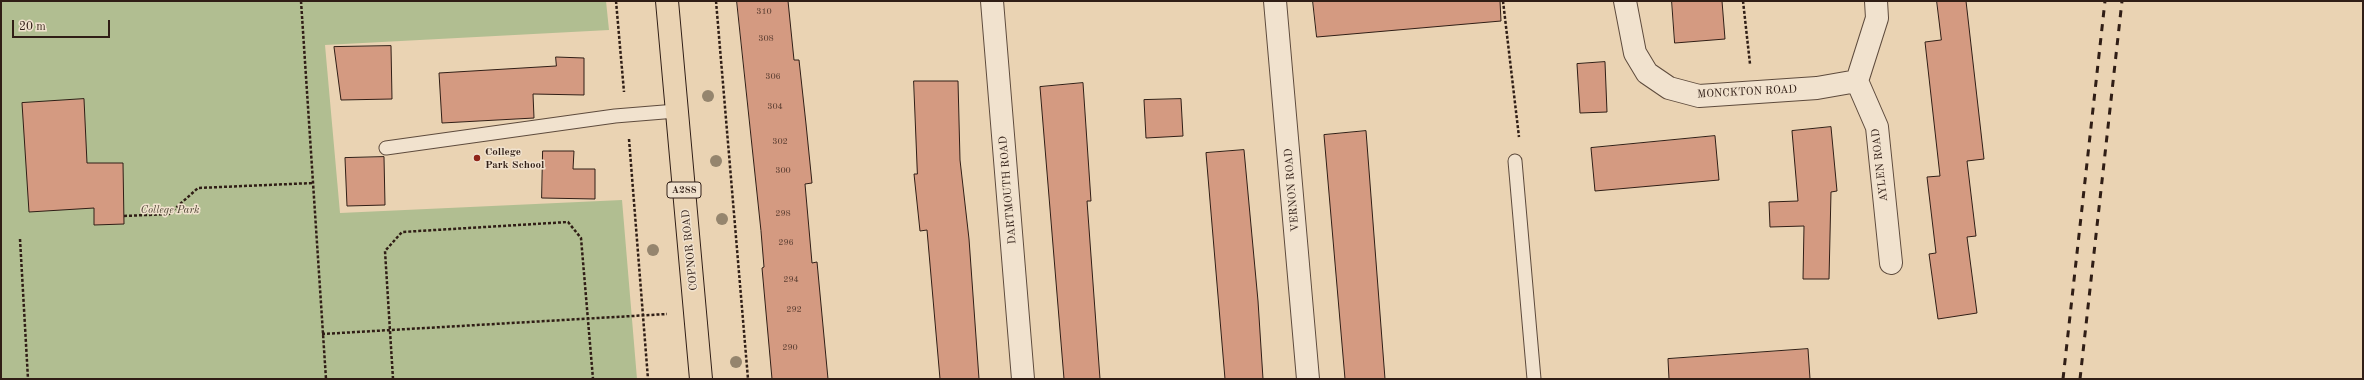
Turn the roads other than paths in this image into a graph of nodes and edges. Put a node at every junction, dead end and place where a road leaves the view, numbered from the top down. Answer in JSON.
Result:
{"nodes":[{"id":1,"x":667,"y":1,"type":"edge"},
{"id":2,"x":992,"y":1,"type":"edge"},
{"id":3,"x":1275,"y":1,"type":"edge"},
{"id":4,"x":1625,"y":1,"type":"edge"},
{"id":5,"x":1876,"y":1,"type":"edge"},
{"id":6,"x":1857,"y":81,"type":"junction"},
{"id":7,"x":676,"y":111,"type":"junction"},
{"id":8,"x":386,"y":148,"type":"dead end"},
{"id":9,"x":1515,"y":161,"type":"dead end"},
{"id":10,"x":1891,"y":263,"type":"dead end"},
{"id":11,"x":701,"y":379,"type":"edge"},
{"id":12,"x":1023,"y":379,"type":"edge"},
{"id":13,"x":1308,"y":379,"type":"edge"},
{"id":14,"x":1534,"y":379,"type":"edge"}],
"edges":[{"from":1,"to":7,"type":"main road","name":"COPNOR ROAD","number":"A288"},
{"from":2,"to":12,"type":"street","name":"DARTMOUTH ROAD"},
{"from":3,"to":13,"type":"street","name":"VERNON ROAD"},
{"from":4,"to":6,"type":"street","name":"MONCKTON ROAD"},
{"from":5,"to":6,"type":"street"},
{"from":6,"to":10,"type":"street","name":"AYLEN ROAD"},
{"from":7,"to":8,"type":"lane"},
{"from":7,"to":11,"type":"main road","name":"COPNOR ROAD","number":"A288"},
{"from":9,"to":14,"type":"lane"}]}
